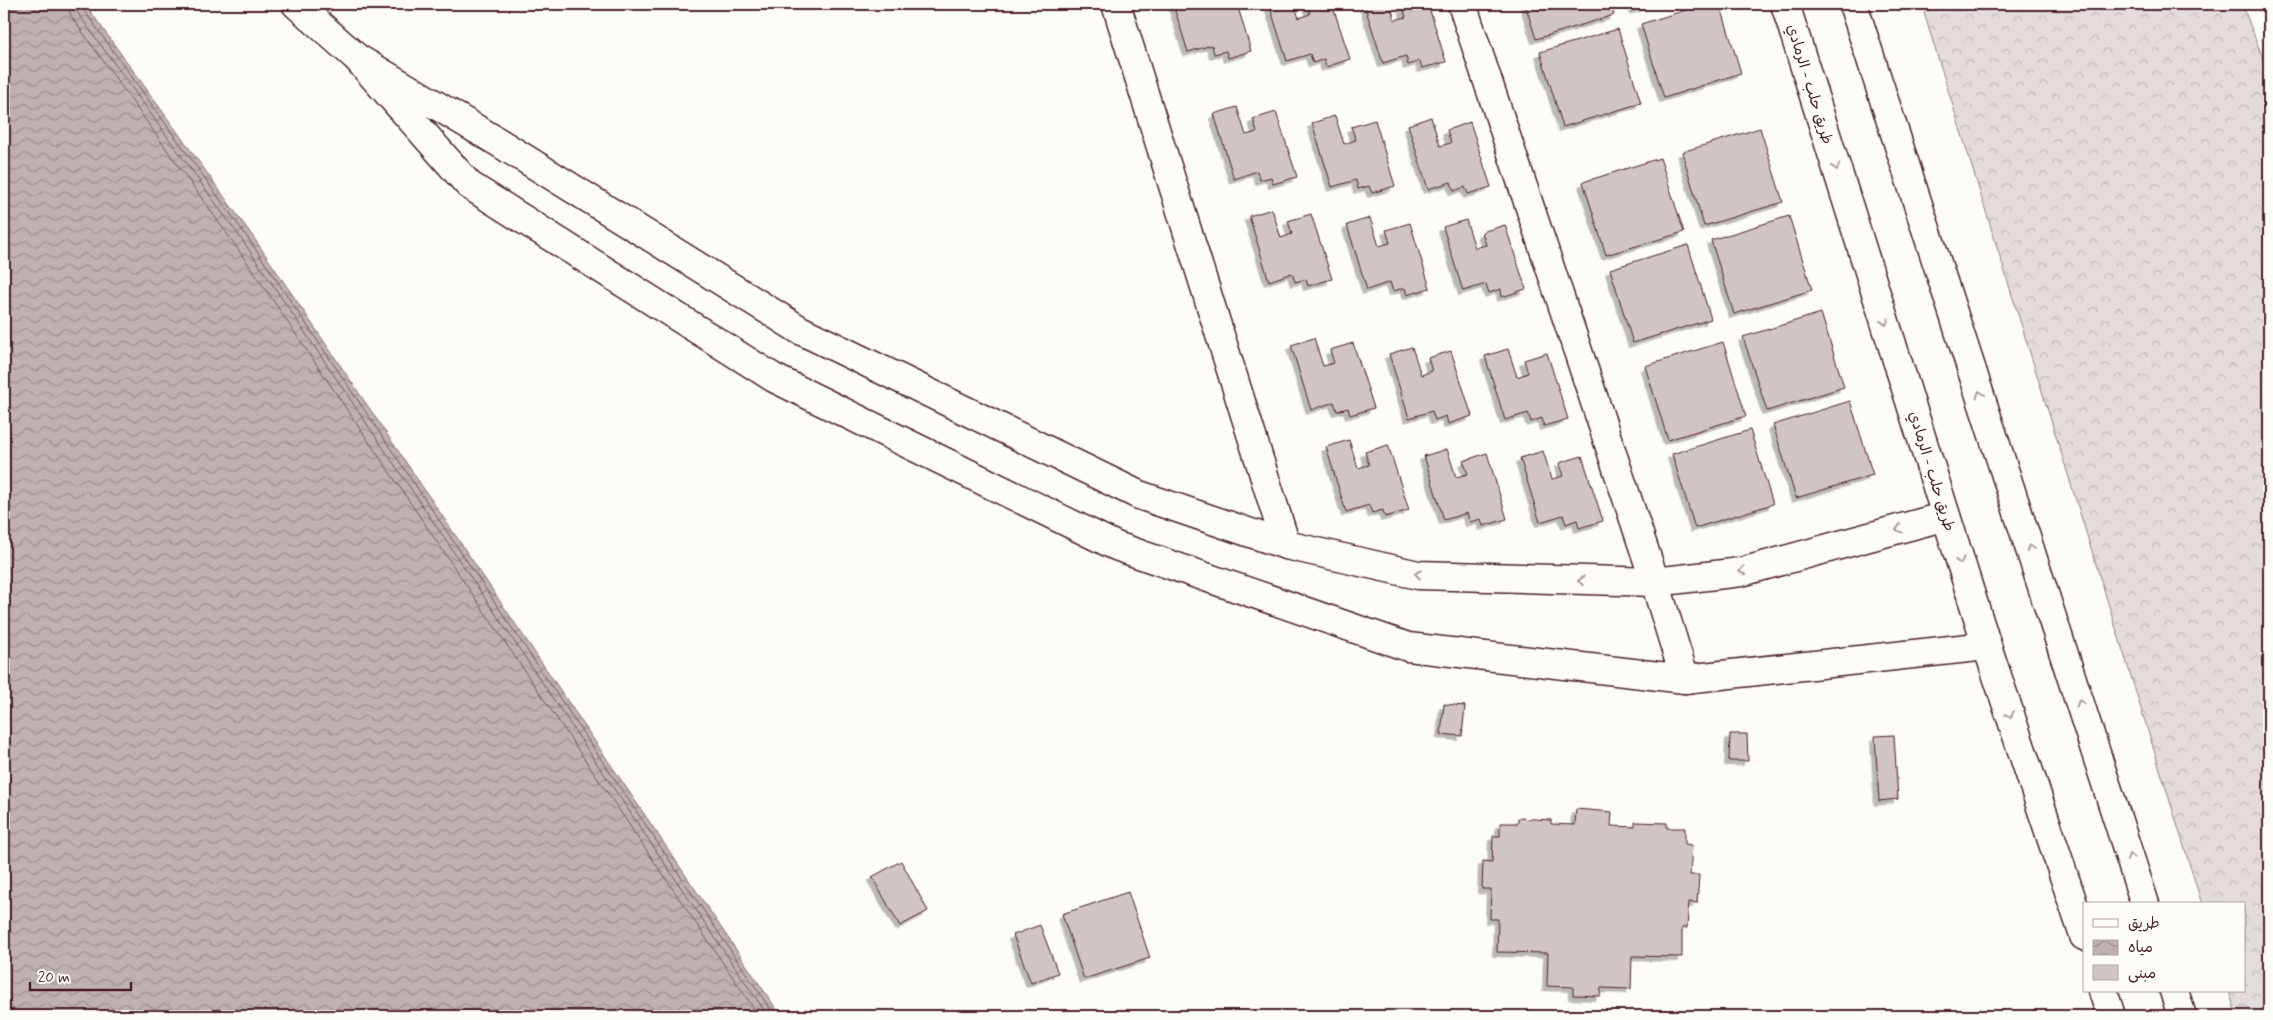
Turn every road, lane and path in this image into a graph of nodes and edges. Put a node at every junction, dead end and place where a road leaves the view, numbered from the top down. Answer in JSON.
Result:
{"nodes":[{"id":1,"x":296,"y":4,"type":"edge"},
{"id":2,"x":1116,"y":4,"type":"edge"},
{"id":3,"x":1462,"y":4,"type":"edge"},
{"id":4,"x":1785,"y":4,"type":"edge"},
{"id":5,"x":1853,"y":4,"type":"edge"},
{"id":6,"x":357,"y":58,"type":"junction"},
{"id":7,"x":1946,"y":516,"type":"junction"},
{"id":8,"x":1286,"y":545,"type":"junction"},
{"id":9,"x":1655,"y":582,"type":"junction"},
{"id":10,"x":1987,"y":646,"type":"junction"},
{"id":11,"x":1685,"y":679,"type":"junction"},
{"id":12,"x":2144,"y":902,"type":"edge"},
{"id":13,"x":2083,"y":933,"type":"edge"},
{"id":14,"x":2103,"y":992,"type":"edge"},
{"id":15,"x":2174,"y":992,"type":"edge"},
{"id":16,"x":2111,"y":1016,"type":"edge"},
{"id":17,"x":2182,"y":1016,"type":"edge"}],
"edges":[{"from":1,"to":6,"type":"main road"},
{"from":2,"to":8,"type":"main road"},
{"from":3,"to":9,"type":"main road"},
{"from":4,"to":7,"type":"main road","name":"طريق حلب - الرمادي","one_way":true},
{"from":12,"to":5,"type":"main road","one_way":true},
{"from":6,"to":8,"type":"main road"},
{"from":6,"to":11,"type":"main road"},
{"from":7,"to":9,"type":"main road","one_way":true},
{"from":7,"to":10,"type":"main road","name":"طريق حلب - الرمادي","one_way":true},
{"from":9,"to":8,"type":"main road","one_way":true},
{"from":9,"to":11,"type":"main road"},
{"from":10,"to":11,"type":"main road"},
{"from":10,"to":13,"type":"main road","name":"طريق حلب - الرمادي","one_way":true},
{"from":14,"to":16,"type":"main road"},
{"from":15,"to":17,"type":"main road"}]}
